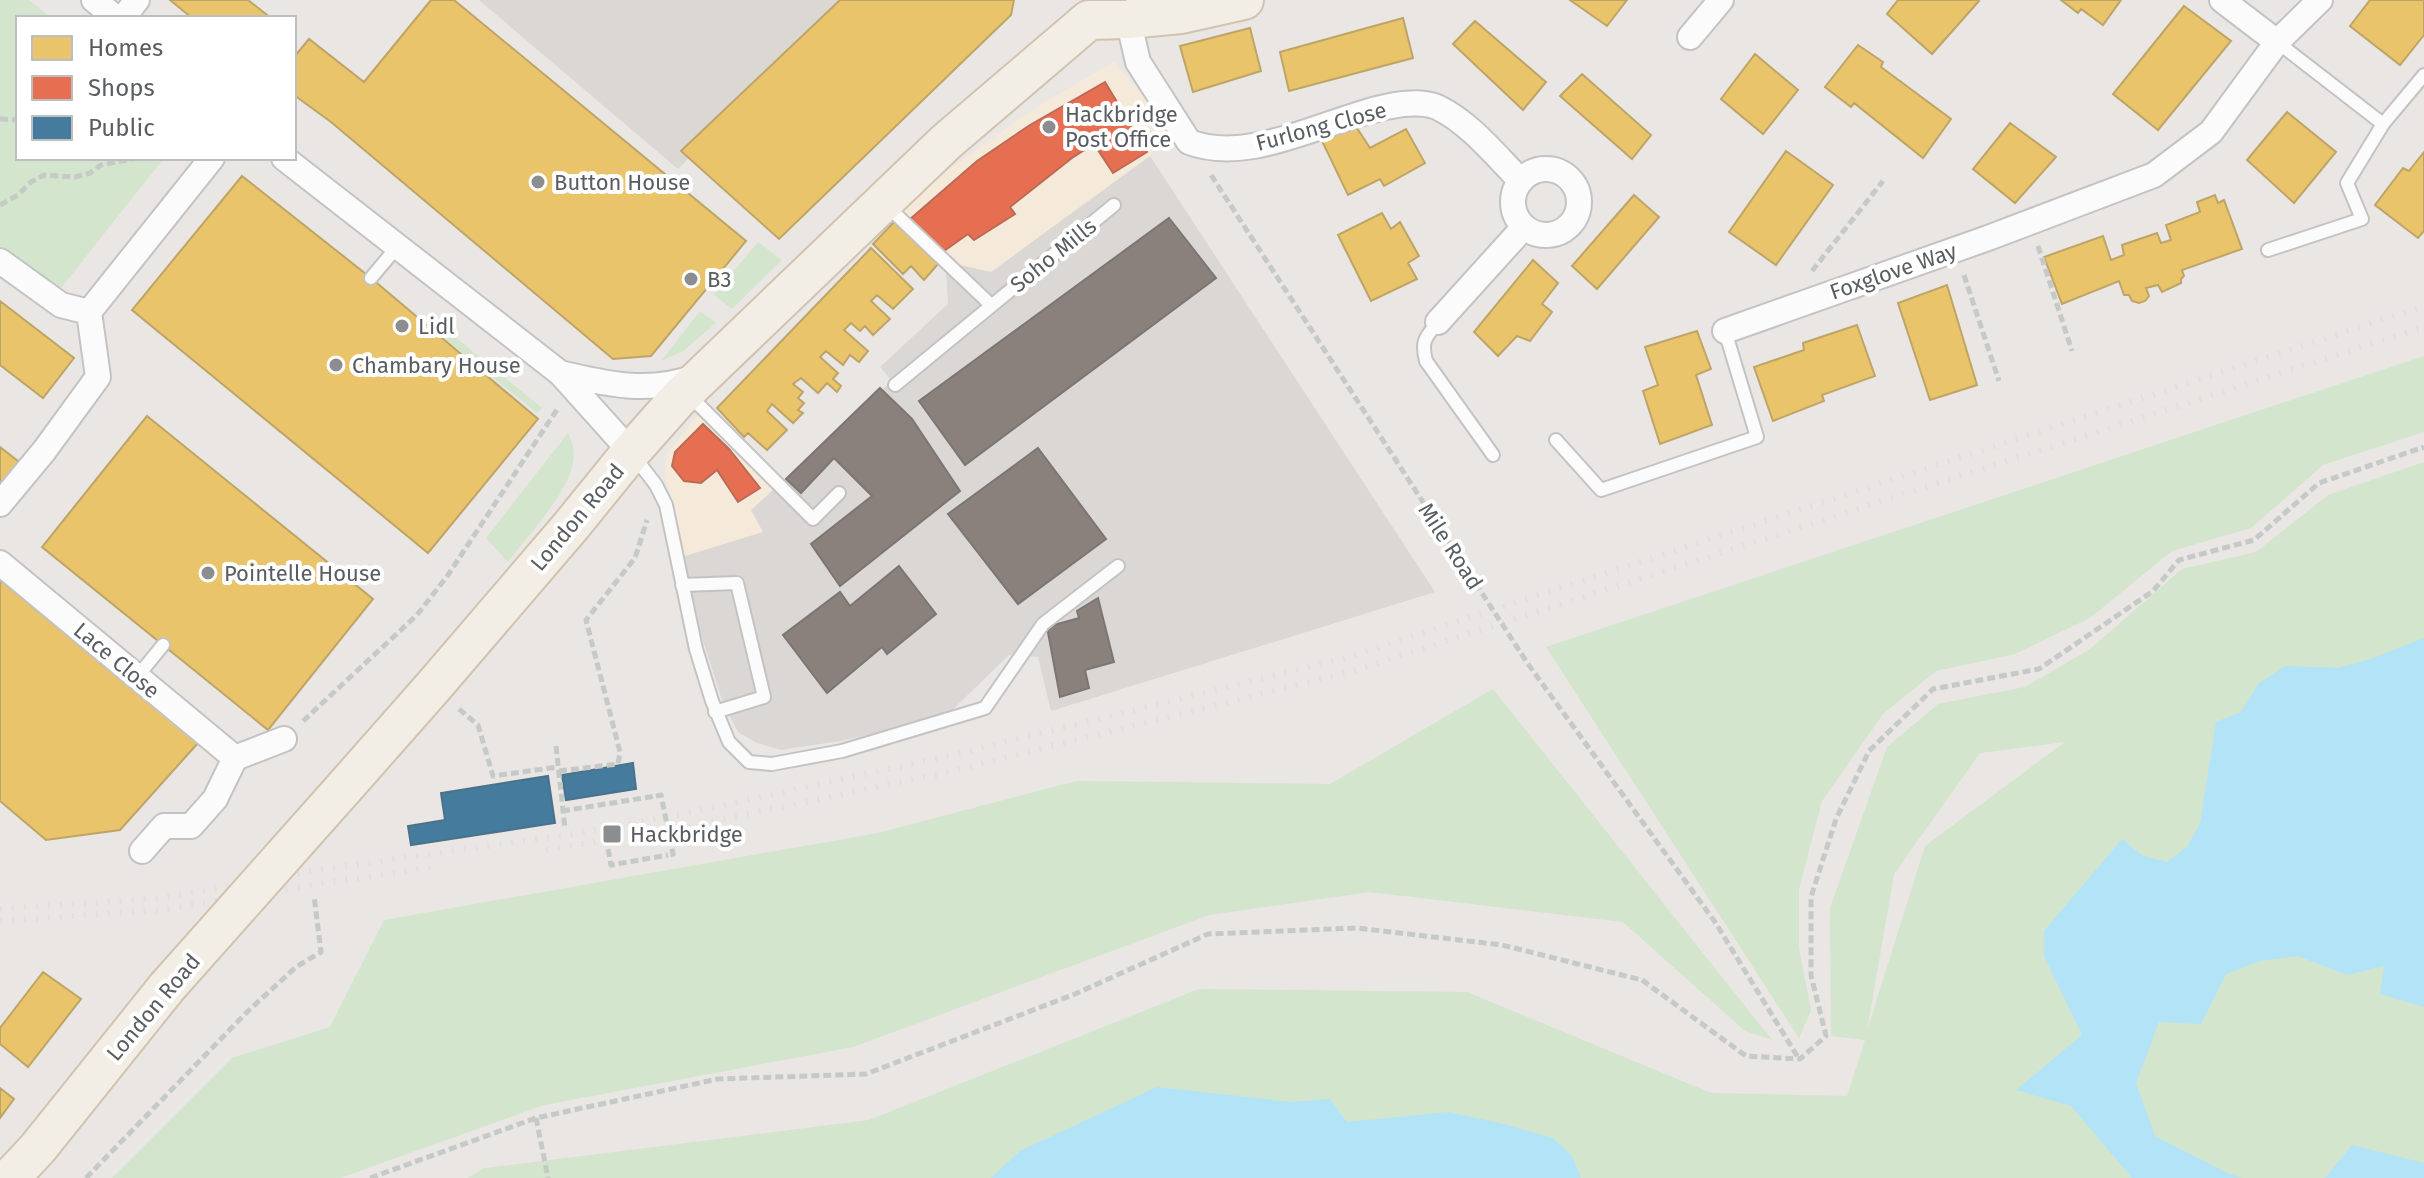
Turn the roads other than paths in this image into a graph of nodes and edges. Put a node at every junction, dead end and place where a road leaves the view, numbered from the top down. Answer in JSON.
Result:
{"nodes":[{"id":1,"x":94,"y":0,"type":"edge"},
{"id":2,"x":137,"y":0,"type":"edge"},
{"id":3,"x":1244,"y":0,"type":"edge"},
{"id":4,"x":1721,"y":0,"type":"edge"},
{"id":5,"x":2222,"y":0,"type":"edge"},
{"id":6,"x":2320,"y":0,"type":"edge"},
{"id":7,"x":114,"y":16,"type":"edge"},
{"id":8,"x":125,"y":16,"type":"edge"},
{"id":9,"x":1128,"y":19,"type":"junction"},
{"id":10,"x":1690,"y":37,"type":"dead end"},
{"id":11,"x":2277,"y":42,"type":"junction"},
{"id":12,"x":2424,"y":75,"type":"edge"},
{"id":13,"x":2383,"y":124,"type":"junction"},
{"id":14,"x":210,"y":160,"type":"edge"},
{"id":15,"x":287,"y":160,"type":"edge"},
{"id":16,"x":1521,"y":181,"type":"junction"},
{"id":17,"x":883,"y":203,"type":"junction"},
{"id":18,"x":1114,"y":205,"type":"dead end"},
{"id":19,"x":1524,"y":227,"type":"junction"},
{"id":20,"x":397,"y":247,"type":"junction"},
{"id":21,"x":2268,"y":250,"type":"dead end"},
{"id":22,"x":0,"y":261,"type":"edge"},
{"id":23,"x":371,"y":278,"type":"dead end"},
{"id":24,"x":991,"y":305,"type":"junction"},
{"id":25,"x":89,"y":312,"type":"junction"},
{"id":26,"x":1438,"y":322,"type":"joint"},
{"id":27,"x":1725,"y":331,"type":"joint"},
{"id":28,"x":566,"y":380,"type":"junction"},
{"id":29,"x":696,"y":383,"type":"junction"},
{"id":30,"x":895,"y":385,"type":"dead end"},
{"id":31,"x":1556,"y":440,"type":"dead end"},
{"id":32,"x":631,"y":452,"type":"junction"},
{"id":33,"x":1493,"y":455,"type":"dead end"},
{"id":34,"x":839,"y":493,"type":"dead end"},
{"id":35,"x":0,"y":504,"type":"edge"},
{"id":36,"x":0,"y":563,"type":"edge"},
{"id":37,"x":1118,"y":566,"type":"dead end"},
{"id":38,"x":682,"y":585,"type":"junction"},
{"id":39,"x":163,"y":645,"type":"dead end"},
{"id":40,"x":137,"y":677,"type":"junction"},
{"id":41,"x":715,"y":712,"type":"junction"},
{"id":42,"x":284,"y":739,"type":"road end"},
{"id":43,"x":235,"y":758,"type":"junction"},
{"id":44,"x":142,"y":851,"type":"dead end"},
{"id":45,"x":10,"y":1178,"type":"edge"}],
"edges":[{"from":1,"to":7,"type":"street"},
{"from":2,"to":8,"type":"street"},
{"from":3,"to":9,"type":"main road","name":"London Road"},
{"from":4,"to":10,"type":"street"},
{"from":5,"to":11,"type":"street"},
{"from":6,"to":11,"type":"street","name":"Foxglove Way"},
{"from":9,"to":16,"type":"street","name":"Furlong Close"},
{"from":9,"to":17,"type":"main road","name":"London Road"},
{"from":11,"to":13,"type":"lane"},
{"from":11,"to":27,"type":"street","name":"Foxglove Way"},
{"from":12,"to":13,"type":"lane"},
{"from":13,"to":21,"type":"lane"},
{"from":14,"to":25,"type":"street"},
{"from":15,"to":20,"type":"street"},
{"from":16,"to":19,"type":"street"},
{"from":16,"to":19,"type":"street"},
{"from":17,"to":24,"type":"lane","name":"Soho Mills"},
{"from":17,"to":29,"type":"main road","name":"London Road"},
{"from":18,"to":24,"type":"lane","name":"Soho Mills"},
{"from":19,"to":26,"type":"street"},
{"from":20,"to":23,"type":"lane"},
{"from":20,"to":28,"type":"street"},
{"from":22,"to":25,"type":"street"},
{"from":24,"to":30,"type":"lane","name":"Soho Mills"},
{"from":25,"to":35,"type":"street"},
{"from":26,"to":33,"type":"lane"},
{"from":27,"to":31,"type":"lane","name":"Foxglove Way"},
{"from":28,"to":29,"type":"street"},
{"from":28,"to":32,"type":"street"},
{"from":29,"to":32,"type":"main road","name":"London Road"},
{"from":29,"to":34,"type":"lane"},
{"from":32,"to":38,"type":"lane"},
{"from":32,"to":45,"type":"main road","name":"London Road","bridge":true},
{"from":36,"to":40,"type":"street","name":"Lace Close"},
{"from":37,"to":41,"type":"lane"},
{"from":38,"to":41,"type":"lane"},
{"from":38,"to":41,"type":"lane"},
{"from":39,"to":40,"type":"lane"},
{"from":40,"to":43,"type":"street","name":"Lace Close"},
{"from":42,"to":43,"type":"street"},
{"from":43,"to":44,"type":"street"}]}
